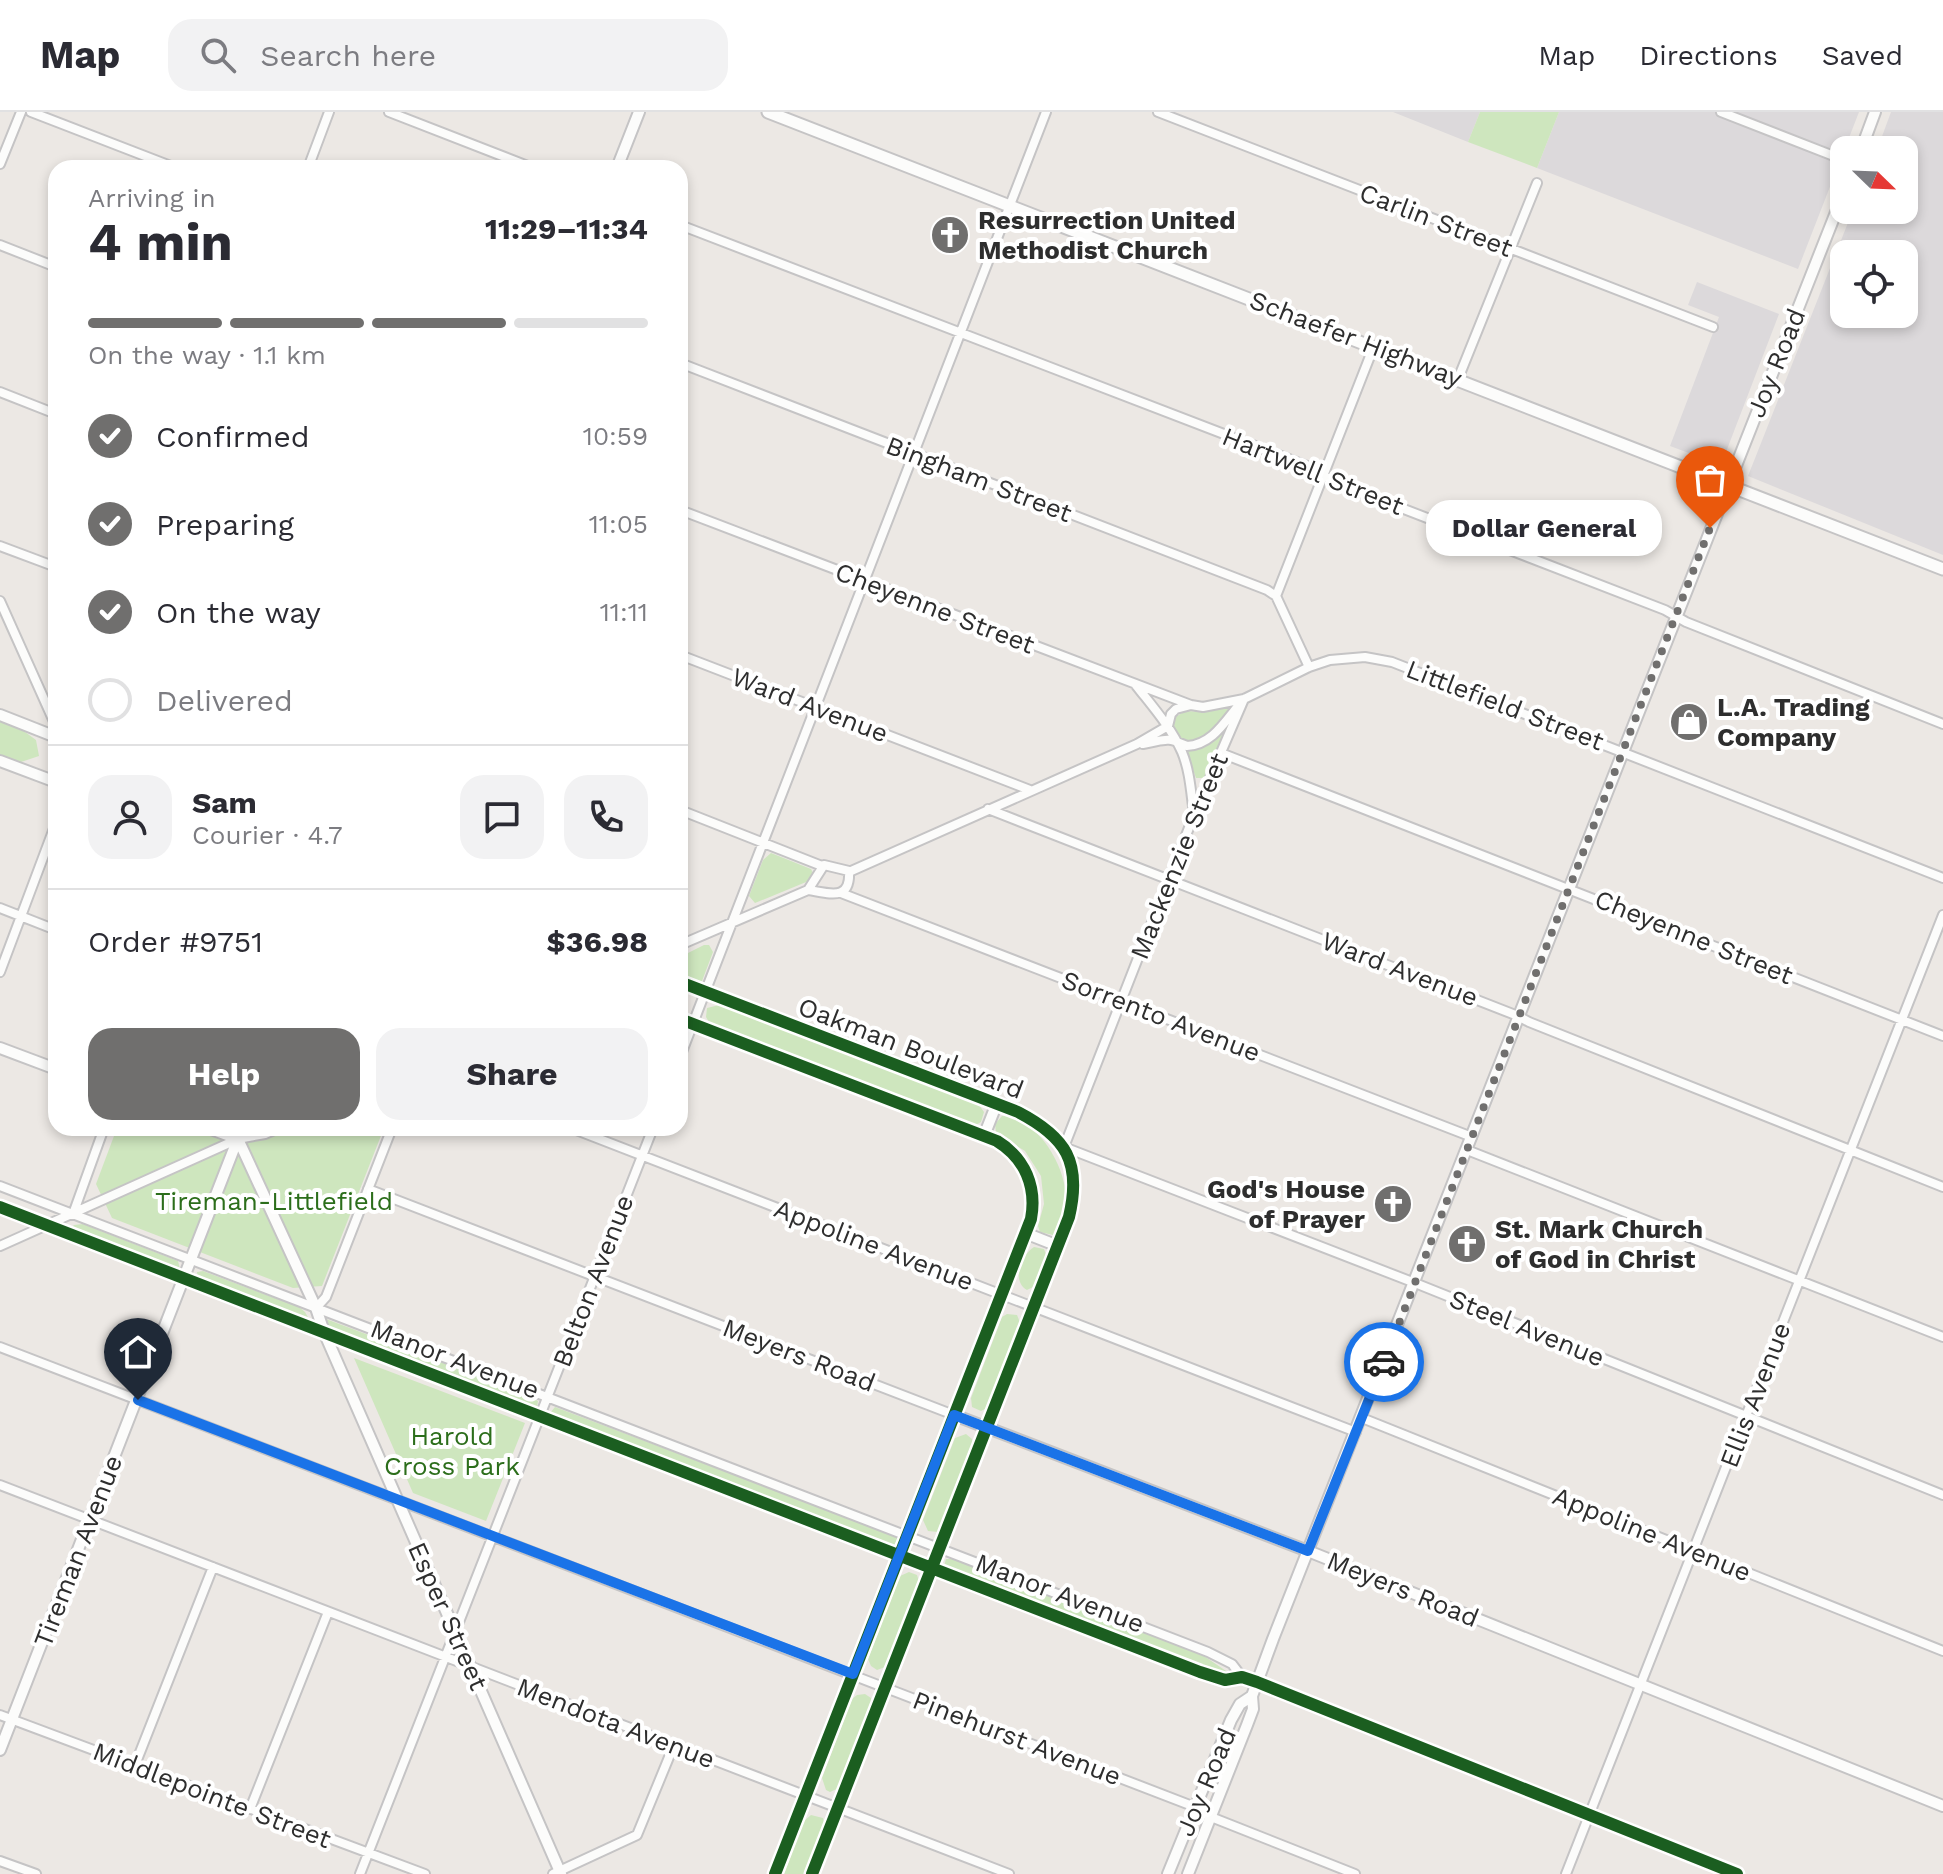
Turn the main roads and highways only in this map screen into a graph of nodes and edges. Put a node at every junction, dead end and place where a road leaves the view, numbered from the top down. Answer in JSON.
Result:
{"nodes":[{"id":1,"x":768,"y":112,"type":"edge"},
{"id":2,"x":1943,"y":569,"type":"edge"}],
"edges":[{"from":1,"to":2,"type":"main road","name":"Schaefer Highway"}]}
